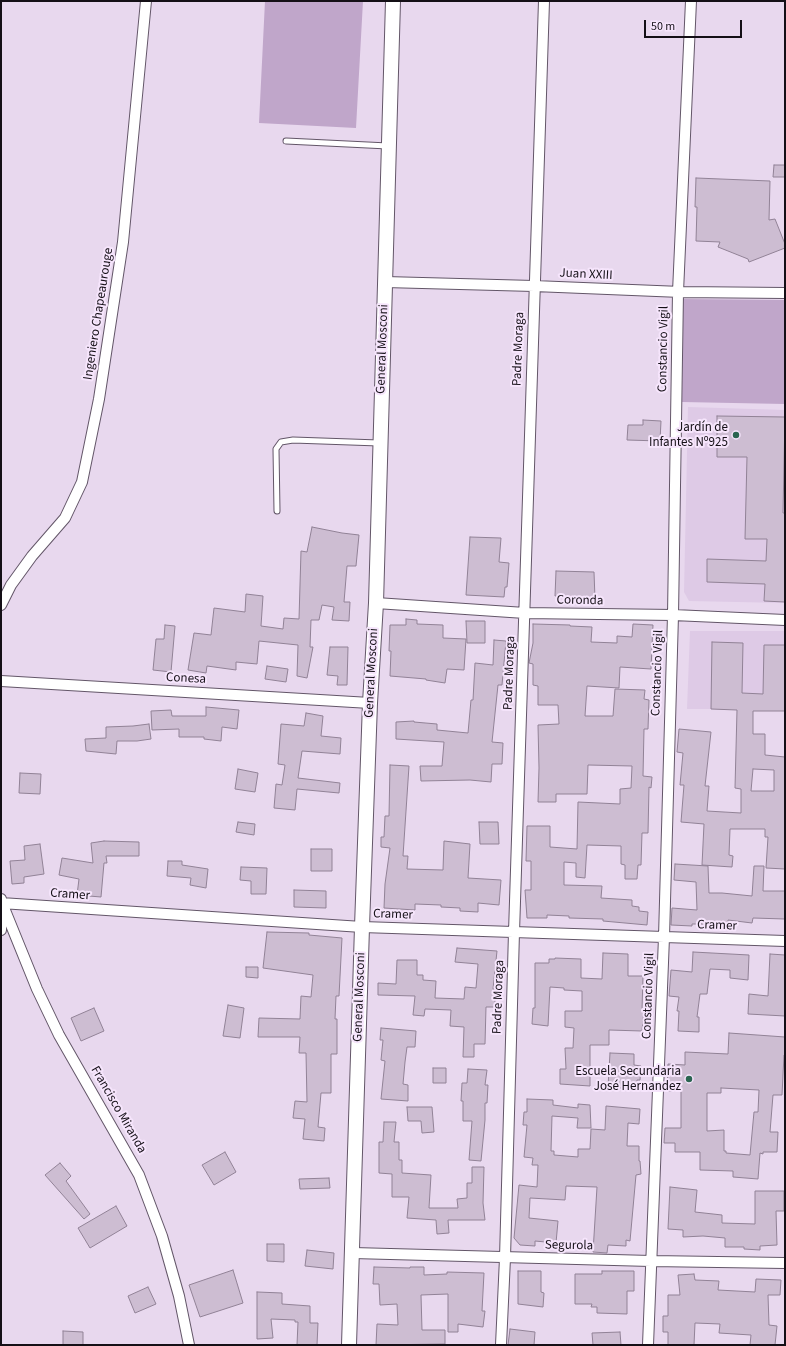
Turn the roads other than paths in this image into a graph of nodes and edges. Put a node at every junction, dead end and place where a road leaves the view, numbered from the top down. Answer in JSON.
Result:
{"nodes":[{"id":1,"x":146,"y":1,"type":"edge"},
{"id":2,"x":393,"y":1,"type":"edge"},
{"id":3,"x":544,"y":1,"type":"edge"},
{"id":4,"x":691,"y":1,"type":"edge"},
{"id":5,"x":286,"y":141,"type":"dead end"},
{"id":6,"x":389,"y":146,"type":"junction"},
{"id":7,"x":385,"y":282,"type":"junction"},
{"id":8,"x":534,"y":286,"type":"junction"},
{"id":9,"x":678,"y":292,"type":"junction"},
{"id":10,"x":785,"y":293,"type":"edge"},
{"id":11,"x":380,"y":444,"type":"junction"},
{"id":12,"x":277,"y":511,"type":"dead end"},
{"id":13,"x":376,"y":602,"type":"junction"},
{"id":14,"x":1,"y":605,"type":"edge"},
{"id":15,"x":525,"y":613,"type":"junction"},
{"id":16,"x":673,"y":615,"type":"junction"},
{"id":17,"x":785,"y":620,"type":"edge"},
{"id":18,"x":1,"y":681,"type":"edge"},
{"id":19,"x":370,"y":702,"type":"junction"},
{"id":20,"x":1,"y":901,"type":"edge"},
{"id":21,"x":362,"y":927,"type":"junction"},
{"id":22,"x":1,"y":930,"type":"edge"},
{"id":23,"x":514,"y":932,"type":"junction"},
{"id":24,"x":664,"y":937,"type":"junction"},
{"id":25,"x":785,"y":941,"type":"edge"},
{"id":26,"x":353,"y":1253,"type":"junction"},
{"id":27,"x":506,"y":1258,"type":"junction"},
{"id":28,"x":651,"y":1261,"type":"junction"},
{"id":29,"x":785,"y":1263,"type":"edge"},
{"id":30,"x":189,"y":1345,"type":"edge"},
{"id":31,"x":349,"y":1345,"type":"edge"},
{"id":32,"x":501,"y":1345,"type":"edge"},
{"id":33,"x":648,"y":1345,"type":"edge"}],
"edges":[{"from":1,"to":14,"type":"street","name":"Ingeniero Chapeaurouge"},
{"from":2,"to":6,"type":"street","name":"General Mosconi"},
{"from":3,"to":8,"type":"street","name":"Padre Moraga"},
{"from":4,"to":9,"type":"street","name":"Constancio Vigil"},
{"from":5,"to":6,"type":"lane"},
{"from":6,"to":7,"type":"street","name":"General Mosconi"},
{"from":7,"to":8,"type":"street","name":"Juan XXIII"},
{"from":7,"to":11,"type":"street","name":"General Mosconi"},
{"from":8,"to":9,"type":"street","name":"Juan XXIII"},
{"from":8,"to":15,"type":"street","name":"Padre Moraga"},
{"from":9,"to":10,"type":"street","name":"Juan XXIII"},
{"from":9,"to":16,"type":"street","name":"Constancio Vigil"},
{"from":11,"to":12,"type":"lane"},
{"from":11,"to":13,"type":"street","name":"General Mosconi"},
{"from":13,"to":15,"type":"street","name":"Coronda"},
{"from":13,"to":19,"type":"street","name":"General Mosconi"},
{"from":15,"to":16,"type":"street","name":"Coronda"},
{"from":15,"to":23,"type":"street","name":"Padre Moraga"},
{"from":16,"to":17,"type":"street","name":"Coronda"},
{"from":16,"to":24,"type":"street","name":"Constancio Vigil"},
{"from":18,"to":19,"type":"street","name":"Conesa"},
{"from":19,"to":21,"type":"street","name":"General Mosconi"},
{"from":20,"to":21,"type":"street","name":"Cramer"},
{"from":20,"to":22,"type":"street"},
{"from":20,"to":30,"type":"street","name":"Francisco Miranda"},
{"from":21,"to":23,"type":"street","name":"Cramer"},
{"from":21,"to":26,"type":"street","name":"General Mosconi"},
{"from":23,"to":24,"type":"street","name":"Cramer"},
{"from":23,"to":27,"type":"street","name":"Padre Moraga"},
{"from":24,"to":25,"type":"street","name":"Cramer"},
{"from":24,"to":28,"type":"street","name":"Constancio Vigil"},
{"from":26,"to":27,"type":"street","name":"Segurola"},
{"from":26,"to":31,"type":"street","name":"General Mosconi"},
{"from":27,"to":28,"type":"street","name":"Segurola"},
{"from":27,"to":32,"type":"street","name":"Padre Moraga"},
{"from":28,"to":29,"type":"street","name":"Segurola"},
{"from":28,"to":33,"type":"street","name":"Constancio Vigil"}]}
